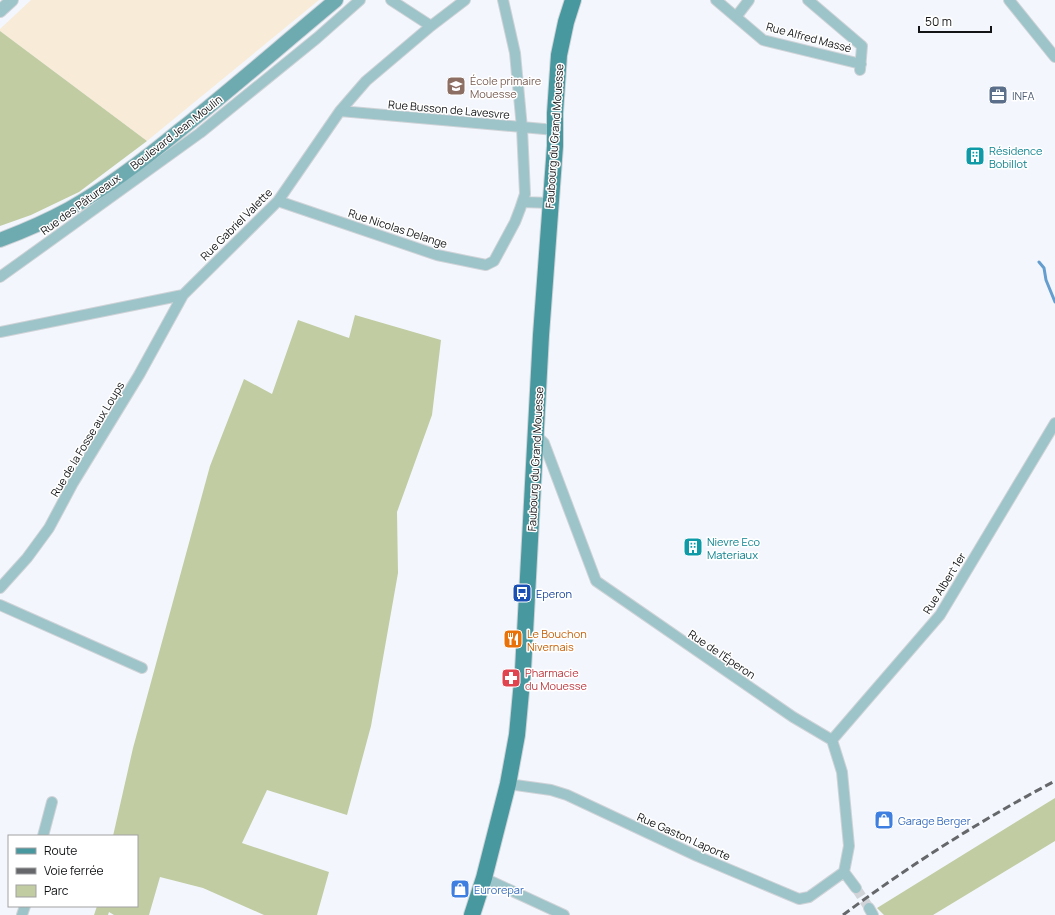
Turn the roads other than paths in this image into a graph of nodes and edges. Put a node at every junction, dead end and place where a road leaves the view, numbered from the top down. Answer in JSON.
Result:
{"nodes":[{"id":1,"x":12,"y":0,"type":"edge"},
{"id":2,"x":336,"y":0,"type":"edge"},
{"id":3,"x":360,"y":0,"type":"edge"},
{"id":4,"x":391,"y":0,"type":"edge"},
{"id":5,"x":465,"y":0,"type":"edge"},
{"id":6,"x":504,"y":0,"type":"edge"},
{"id":7,"x":573,"y":0,"type":"edge"},
{"id":8,"x":716,"y":0,"type":"edge"},
{"id":9,"x":750,"y":0,"type":"edge"},
{"id":10,"x":808,"y":0,"type":"edge"},
{"id":11,"x":1009,"y":0,"type":"edge"},
{"id":12,"x":0,"y":11,"type":"edge"},
{"id":13,"x":736,"y":17,"type":"junction"},
{"id":14,"x":431,"y":26,"type":"junction"},
{"id":15,"x":1055,"y":57,"type":"edge"},
{"id":16,"x":340,"y":111,"type":"junction"},
{"id":17,"x":522,"y":128,"type":"junction"},
{"id":18,"x":555,"y":130,"type":"junction"},
{"id":19,"x":278,"y":200,"type":"junction"},
{"id":20,"x":522,"y":202,"type":"junction"},
{"id":21,"x":550,"y":203,"type":"junction"},
{"id":22,"x":0,"y":240,"type":"edge"},
{"id":23,"x":0,"y":277,"type":"edge"},
{"id":24,"x":183,"y":295,"type":"junction"},
{"id":25,"x":0,"y":332,"type":"edge"},
{"id":26,"x":1055,"y":423,"type":"edge"},
{"id":27,"x":542,"y":462,"type":"junction"},
{"id":28,"x":0,"y":588,"type":"edge"},
{"id":29,"x":0,"y":605,"type":"edge"},
{"id":30,"x":142,"y":668,"type":"dead end"},
{"id":31,"x":832,"y":740,"type":"junction"},
{"id":32,"x":508,"y":784,"type":"junction"},
{"id":33,"x":52,"y":802,"type":"dead end"},
{"id":34,"x":43,"y":835,"type":"edge"},
{"id":35,"x":844,"y":872,"type":"junction"},
{"id":36,"x":484,"y":878,"type":"junction"},
{"id":37,"x":856,"y":888,"type":"tunnel mouth"},
{"id":38,"x":472,"y":915,"type":"edge"},
{"id":39,"x":564,"y":915,"type":"edge"}],
"edges":[{"from":1,"to":12,"type":"street"},
{"from":2,"to":22,"type":"main road","name":"Boulevard Jean Moulin"},
{"from":3,"to":23,"type":"street","name":"Rue des Pâtureaux"},
{"from":4,"to":14,"type":"street"},
{"from":5,"to":14,"type":"street","name":"Rue Gabriel Valette"},
{"from":6,"to":17,"type":"street"},
{"from":7,"to":18,"type":"main road","name":"Faubourg du Grand Mouesse"},
{"from":8,"to":13,"type":"street","name":"Rue Alfred Massé"},
{"from":9,"to":13,"type":"street"},
{"from":10,"to":13,"type":"street","name":"Rue Alfred Massé"},
{"from":11,"to":15,"type":"street"},
{"from":14,"to":16,"type":"street","name":"Rue Gabriel Valette"},
{"from":16,"to":17,"type":"street","name":"Rue Busson de Lavesvre"},
{"from":16,"to":19,"type":"street","name":"Rue Gabriel Valette"},
{"from":17,"to":18,"type":"street","name":"Rue Busson de Lavesvre"},
{"from":17,"to":20,"type":"street"},
{"from":18,"to":21,"type":"main road","name":"Faubourg du Grand Mouesse"},
{"from":19,"to":20,"type":"street","name":"Rue Nicolas Delange"},
{"from":19,"to":24,"type":"street","name":"Rue Gabriel Valette"},
{"from":20,"to":21,"type":"street"},
{"from":21,"to":27,"type":"main road","name":"Faubourg du Grand Mouesse"},
{"from":24,"to":25,"type":"street"},
{"from":24,"to":28,"type":"street","name":"Rue de la Fosse aux Loups"},
{"from":26,"to":31,"type":"street","name":"Rue Albert 1er"},
{"from":27,"to":31,"type":"street","name":"Rue de l'Éperon"},
{"from":27,"to":32,"type":"main road","name":"Faubourg du Grand Mouesse"},
{"from":29,"to":30,"type":"street"},
{"from":31,"to":35,"type":"street"},
{"from":32,"to":35,"type":"street","name":"Rue Gaston Laporte"},
{"from":32,"to":36,"type":"main road","name":"Faubourg du Grand Mouesse"},
{"from":33,"to":34,"type":"street"},
{"from":35,"to":37,"type":"street"},
{"from":36,"to":38,"type":"main road","name":"Faubourg du Grand Mouesse"},
{"from":36,"to":39,"type":"street"}]}
